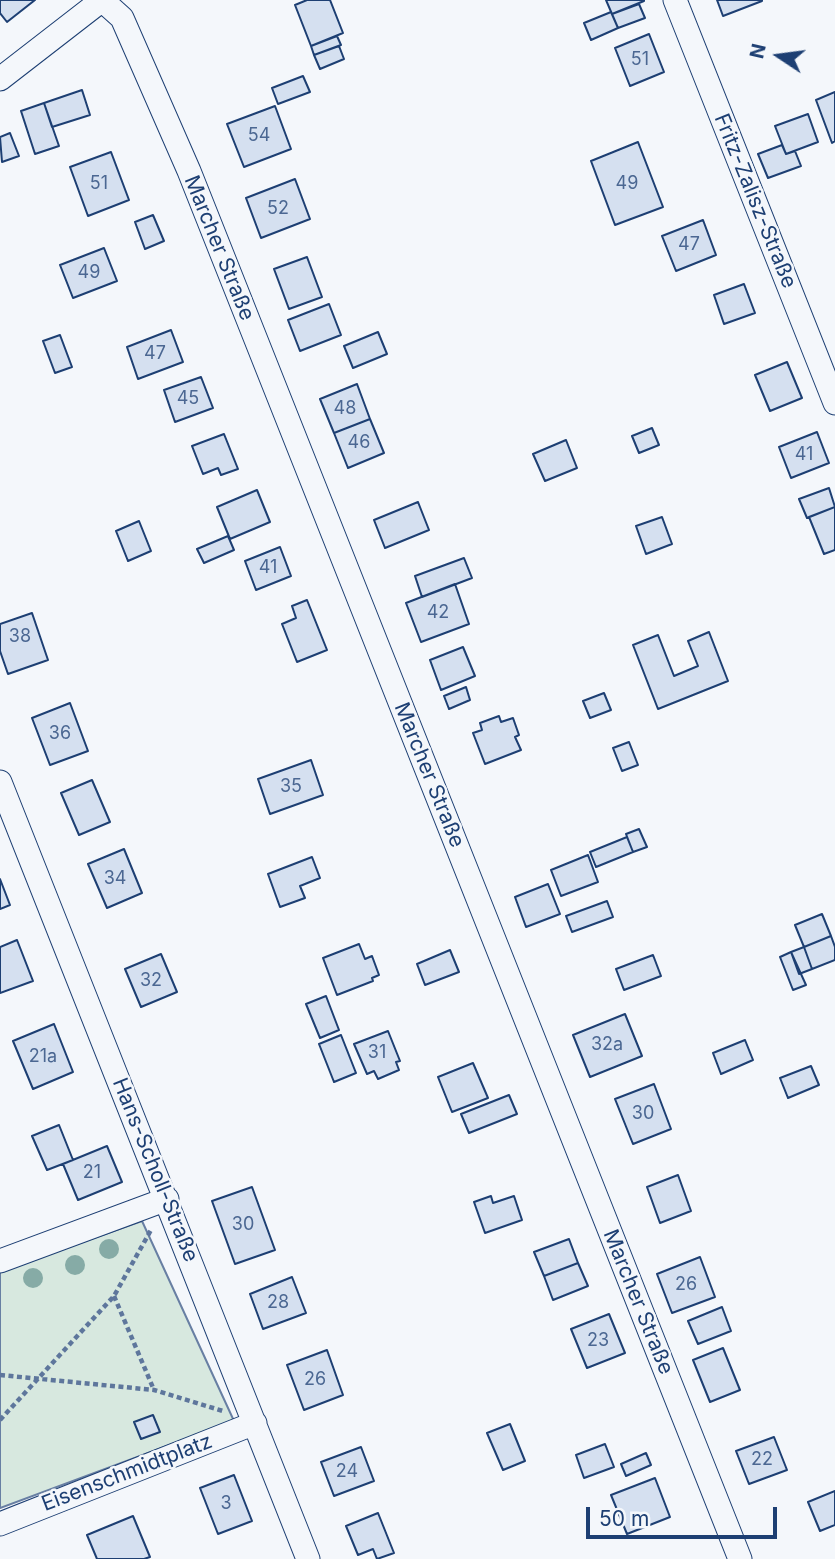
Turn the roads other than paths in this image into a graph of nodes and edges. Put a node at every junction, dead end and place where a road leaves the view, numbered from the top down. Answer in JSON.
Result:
{"nodes":[{"id":1,"x":102,"y":0,"type":"edge"},
{"id":2,"x":675,"y":0,"type":"edge"},
{"id":3,"x":0,"y":79,"type":"edge"},
{"id":4,"x":835,"y":402,"type":"edge"},
{"id":5,"x":0,"y":782,"type":"edge"},
{"id":6,"x":167,"y":1199,"type":"junction"},
{"id":7,"x":0,"y":1261,"type":"edge"},
{"id":8,"x":255,"y":1423,"type":"junction"},
{"id":9,"x":0,"y":1524,"type":"edge"},
{"id":10,"x":308,"y":1559,"type":"edge"},
{"id":11,"x":740,"y":1559,"type":"edge"}],
"edges":[{"from":1,"to":3,"type":"street"},
{"from":1,"to":11,"type":"street","name":"Marcher Straße"},
{"from":2,"to":4,"type":"street","name":"Fritz-Zalisz-Straße"},
{"from":5,"to":6,"type":"street","name":"Hans-Scholl-Straße"},
{"from":6,"to":7,"type":"street"},
{"from":6,"to":8,"type":"street","name":"Hans-Scholl-Straße"},
{"from":8,"to":9,"type":"street","name":"Eisenschmidtplatz"},
{"from":8,"to":10,"type":"street","name":"Hans-Scholl-Straße"}]}
